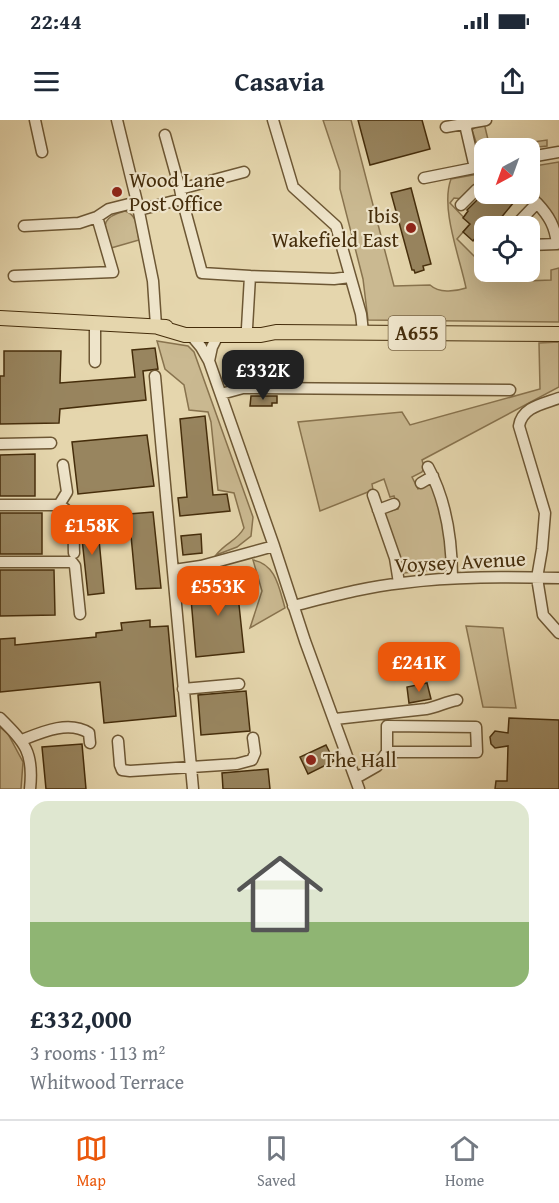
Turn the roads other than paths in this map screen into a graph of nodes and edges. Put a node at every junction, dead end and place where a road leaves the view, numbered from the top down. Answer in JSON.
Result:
{"nodes":[{"id":1,"x":35,"y":120,"type":"edge"},
{"id":2,"x":117,"y":120,"type":"edge"},
{"id":3,"x":273,"y":120,"type":"edge"},
{"id":4,"x":486,"y":120,"type":"edge"},
{"id":5,"x":468,"y":121,"type":"edge"},
{"id":6,"x":446,"y":127,"type":"dead end"},
{"id":7,"x":165,"y":135,"type":"dead end"},
{"id":8,"x":474,"y":151,"type":"edge"},
{"id":9,"x":42,"y":152,"type":"dead end"},
{"id":10,"x":559,"y":152,"type":"edge"},
{"id":11,"x":540,"y":155,"type":"edge"},
{"id":12,"x":474,"y":168,"type":"edge"},
{"id":13,"x":244,"y":172,"type":"dead end"},
{"id":14,"x":424,"y":178,"type":"dead end"},
{"id":15,"x":474,"y":192,"type":"edge"},
{"id":16,"x":181,"y":194,"type":"junction"},
{"id":17,"x":536,"y":204,"type":"edge"},
{"id":18,"x":538,"y":204,"type":"edge"},
{"id":19,"x":461,"y":205,"type":"dead end"},
{"id":20,"x":138,"y":206,"type":"junction"},
{"id":21,"x":525,"y":216,"type":"edge"},
{"id":22,"x":97,"y":217,"type":"junction"},
{"id":23,"x":24,"y":226,"type":"dead end"},
{"id":24,"x":540,"y":245,"type":"edge"},
{"id":25,"x":14,"y":276,"type":"dead end"},
{"id":26,"x":250,"y":276,"type":"junction"},
{"id":27,"x":350,"y":277,"type":"junction"},
{"id":28,"x":0,"y":318,"type":"edge"},
{"id":29,"x":95,"y":324,"type":"junction"},
{"id":30,"x":157,"y":327,"type":"junction"},
{"id":31,"x":247,"y":328,"type":"junction"},
{"id":32,"x":276,"y":332,"type":"junction"},
{"id":33,"x":363,"y":332,"type":"junction"},
{"id":34,"x":559,"y":334,"type":"edge"},
{"id":35,"x":203,"y":336,"type":"junction"},
{"id":36,"x":209,"y":361,"type":"junction"},
{"id":37,"x":95,"y":362,"type":"dead end"},
{"id":38,"x":155,"y":376,"type":"dead end"},
{"id":39,"x":506,"y":392,"type":"dead end"},
{"id":40,"x":221,"y":394,"type":"junction"},
{"id":41,"x":559,"y":398,"type":"edge"},
{"id":42,"x":51,"y":443,"type":"dead end"},
{"id":43,"x":0,"y":444,"type":"edge"},
{"id":44,"x":63,"y":465,"type":"dead end"},
{"id":45,"x":421,"y":483,"type":"dead end"},
{"id":46,"x":373,"y":495,"type":"dead end"},
{"id":47,"x":394,"y":504,"type":"dead end"},
{"id":48,"x":0,"y":505,"type":"edge"},
{"id":49,"x":59,"y":505,"type":"junction"},
{"id":50,"x":378,"y":510,"type":"junction"},
{"id":51,"x":274,"y":546,"type":"junction"},
{"id":52,"x":74,"y":554,"type":"dead end"},
{"id":53,"x":0,"y":562,"type":"edge"},
{"id":54,"x":174,"y":570,"type":"junction"},
{"id":55,"x":452,"y":578,"type":"junction"},
{"id":56,"x":537,"y":578,"type":"junction"},
{"id":57,"x":559,"y":578,"type":"edge"},
{"id":58,"x":399,"y":583,"type":"junction"},
{"id":59,"x":293,"y":606,"type":"junction"},
{"id":60,"x":80,"y":614,"type":"dead end"},
{"id":61,"x":559,"y":633,"type":"edge"},
{"id":62,"x":239,"y":684,"type":"dead end"},
{"id":63,"x":183,"y":689,"type":"junction"},
{"id":64,"x":457,"y":700,"type":"dead end"},
{"id":65,"x":0,"y":718,"type":"edge"},
{"id":66,"x":335,"y":719,"type":"junction"},
{"id":67,"x":253,"y":738,"type":"dead end"},
{"id":68,"x":22,"y":740,"type":"junction"},
{"id":69,"x":118,"y":741,"type":"dead end"},
{"id":70,"x":90,"y":743,"type":"dead end"},
{"id":71,"x":387,"y":752,"type":"junction"},
{"id":72,"x":190,"y":767,"type":"junction"},
{"id":73,"x":357,"y":783,"type":"edge"},
{"id":74,"x":30,"y":789,"type":"edge"},
{"id":75,"x":193,"y":789,"type":"edge"}],
"edges":[{"from":1,"to":9,"type":"street"},
{"from":2,"to":20,"type":"street"},
{"from":3,"to":27,"type":"street"},
{"from":4,"to":5,"type":"street"},
{"from":5,"to":6,"type":"street"},
{"from":5,"to":8,"type":"street"},
{"from":7,"to":16,"type":"street"},
{"from":10,"to":11,"type":"street"},
{"from":12,"to":14,"type":"street"},
{"from":13,"to":16,"type":"street"},
{"from":15,"to":19,"type":"street"},
{"from":16,"to":20,"type":"street"},
{"from":16,"to":26,"type":"street"},
{"from":17,"to":21,"type":"street"},
{"from":18,"to":24,"type":"street"},
{"from":20,"to":22,"type":"street"},
{"from":20,"to":30,"type":"street"},
{"from":22,"to":23,"type":"street"},
{"from":22,"to":25,"type":"street"},
{"from":26,"to":27,"type":"street"},
{"from":26,"to":31,"type":"street"},
{"from":27,"to":33,"type":"street"},
{"from":28,"to":29,"type":"main road","number":"A655"},
{"from":29,"to":30,"type":"main road","number":"A655"},
{"from":29,"to":37,"type":"street"},
{"from":30,"to":35,"type":"main road","number":"A655"},
{"from":31,"to":32,"type":"main road","number":"A655"},
{"from":31,"to":35,"type":"main road","number":"A655"},
{"from":32,"to":33,"type":"main road","number":"A655"},
{"from":32,"to":35,"type":"main road","number":"A655"},
{"from":33,"to":34,"type":"main road","number":"A655"},
{"from":35,"to":36,"type":"street"},
{"from":35,"to":36,"type":"street"},
{"from":36,"to":40,"type":"street"},
{"from":38,"to":54,"type":"street"},
{"from":39,"to":40,"type":"street"},
{"from":40,"to":51,"type":"street"},
{"from":41,"to":56,"type":"street"},
{"from":42,"to":43,"type":"street"},
{"from":44,"to":49,"type":"street"},
{"from":45,"to":55,"type":"street"},
{"from":46,"to":50,"type":"street"},
{"from":47,"to":50,"type":"street"},
{"from":48,"to":49,"type":"street"},
{"from":49,"to":52,"type":"street"},
{"from":50,"to":58,"type":"street"},
{"from":51,"to":54,"type":"street"},
{"from":51,"to":59,"type":"street"},
{"from":53,"to":60,"type":"street"},
{"from":54,"to":63,"type":"street"},
{"from":55,"to":56,"type":"street","name":"Voysey Avenue"},
{"from":55,"to":58,"type":"street","name":"Voysey Avenue"},
{"from":56,"to":57,"type":"street","name":"Voysey Avenue"},
{"from":56,"to":61,"type":"street"},
{"from":58,"to":59,"type":"street","name":"Voysey Avenue"},
{"from":59,"to":66,"type":"street"},
{"from":62,"to":63,"type":"street"},
{"from":63,"to":72,"type":"street"},
{"from":64,"to":66,"type":"street"},
{"from":65,"to":68,"type":"street"},
{"from":66,"to":73,"type":"street"},
{"from":67,"to":72,"type":"street"},
{"from":68,"to":70,"type":"street"},
{"from":68,"to":74,"type":"street"},
{"from":69,"to":72,"type":"street"},
{"from":71,"to":71,"type":"street"},
{"from":71,"to":73,"type":"street"},
{"from":72,"to":75,"type":"street"}]}
